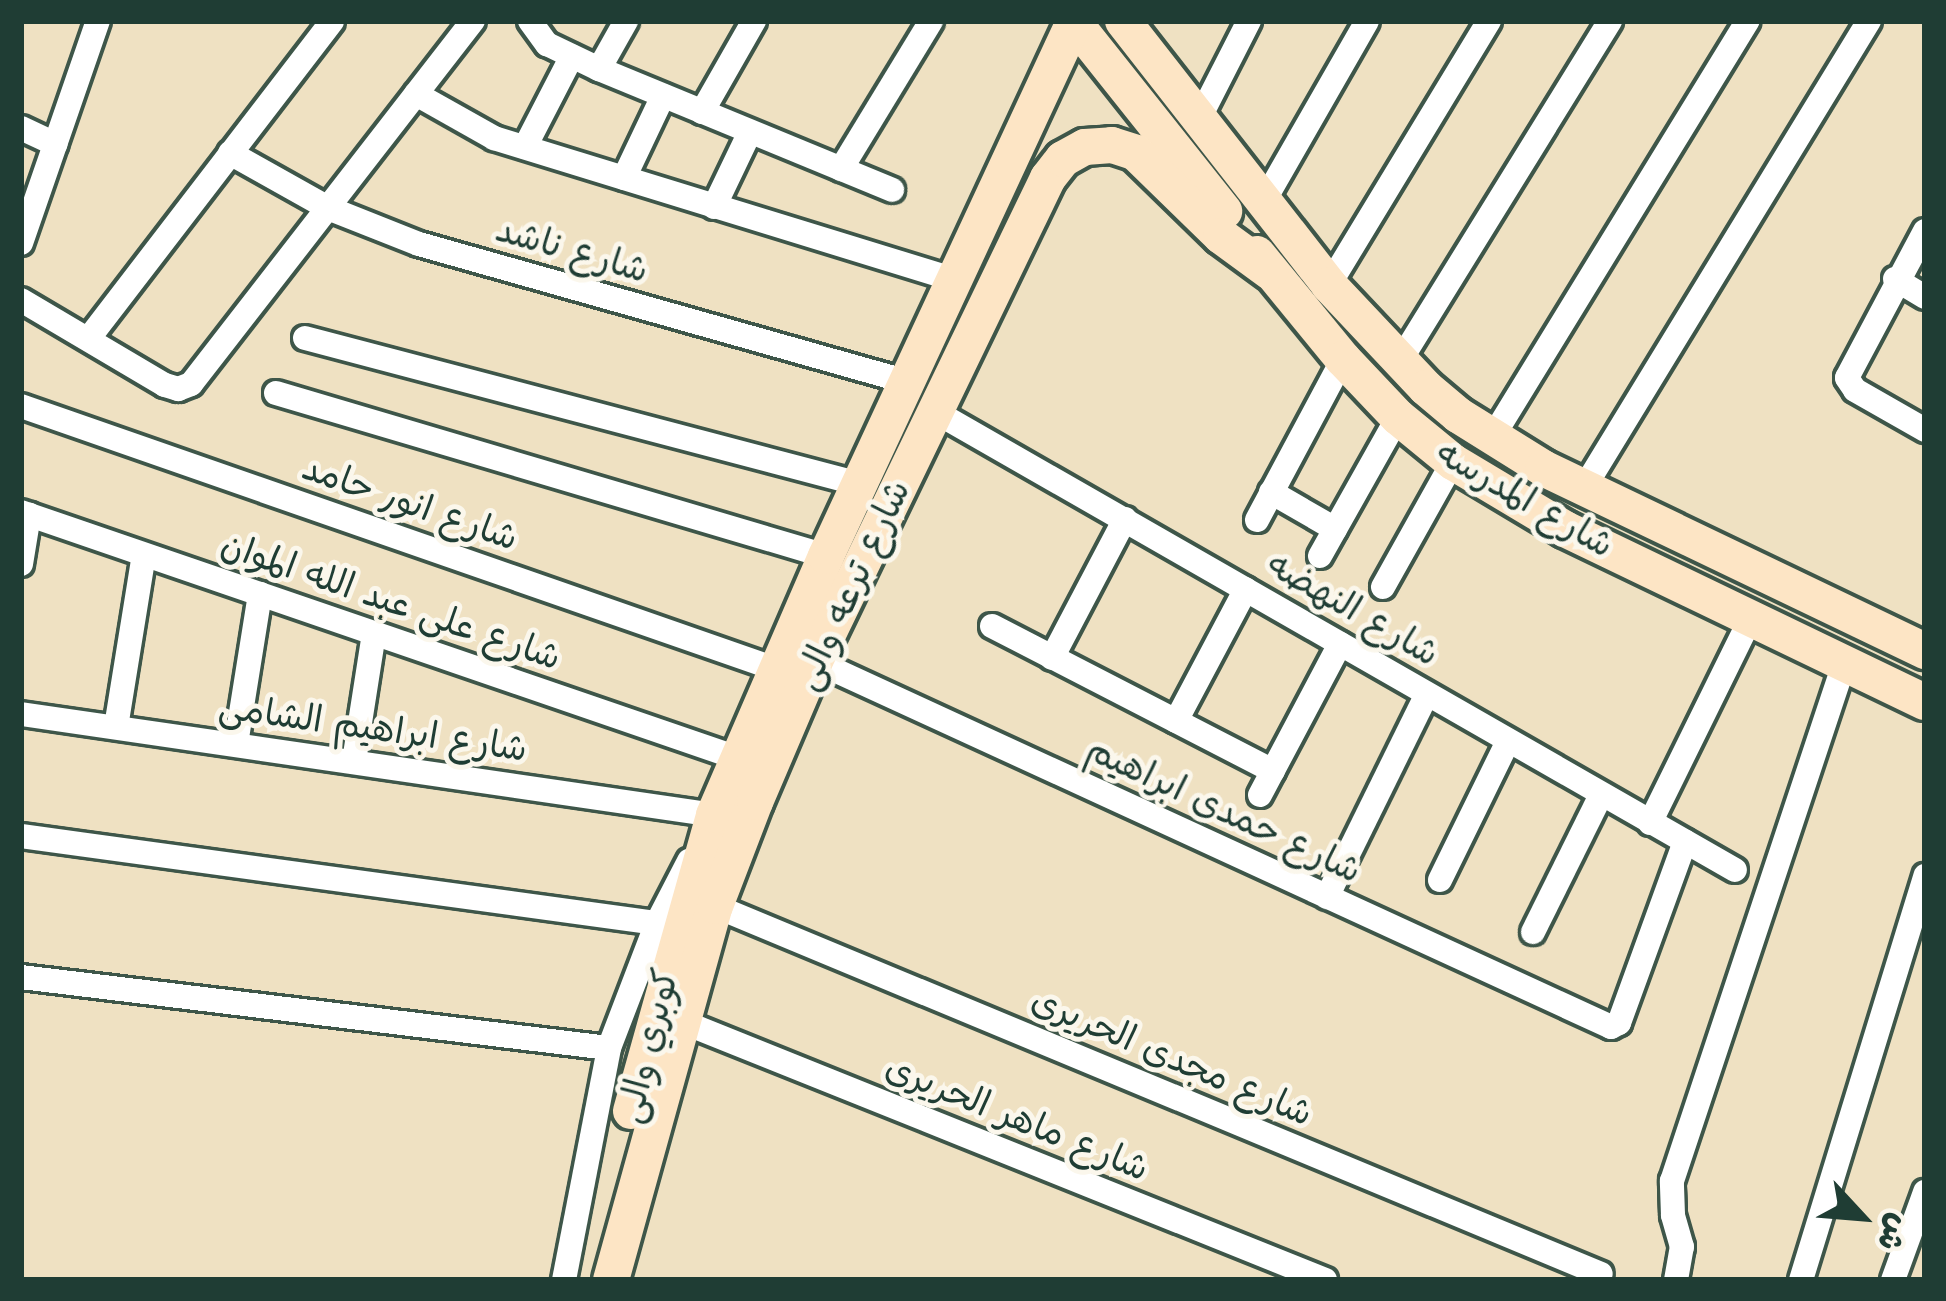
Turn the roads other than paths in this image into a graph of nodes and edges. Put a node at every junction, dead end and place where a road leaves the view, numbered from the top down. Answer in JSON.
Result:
{"nodes":[{"id":1,"x":98,"y":21,"type":"edge"},
{"id":2,"x":332,"y":21,"type":"edge"},
{"id":3,"x":472,"y":21,"type":"edge"},
{"id":4,"x":530,"y":21,"type":"edge"},
{"id":5,"x":626,"y":21,"type":"edge"},
{"id":6,"x":754,"y":21,"type":"edge"},
{"id":7,"x":931,"y":21,"type":"edge"},
{"id":8,"x":1249,"y":21,"type":"edge"},
{"id":9,"x":1367,"y":21,"type":"edge"},
{"id":10,"x":1489,"y":21,"type":"edge"},
{"id":11,"x":1610,"y":21,"type":"edge"},
{"id":12,"x":1748,"y":21,"type":"edge"},
{"id":13,"x":1870,"y":21,"type":"edge"},
{"id":14,"x":1073,"y":22,"type":"edge"},
{"id":15,"x":1129,"y":24,"type":"edge"},
{"id":16,"x":572,"y":56,"type":"junction"},
{"id":17,"x":599,"y":70,"type":"junction"},
{"id":18,"x":416,"y":94,"type":"junction"},
{"id":19,"x":663,"y":96,"type":"junction"},
{"id":20,"x":703,"y":112,"type":"junction"},
{"id":21,"x":1200,"y":117,"type":"junction"},
{"id":22,"x":21,"y":128,"type":"edge"},
{"id":23,"x":750,"y":132,"type":"junction"},
{"id":24,"x":56,"y":144,"type":"junction"},
{"id":25,"x":525,"y":147,"type":"junction"},
{"id":26,"x":230,"y":153,"type":"junction"},
{"id":27,"x":841,"y":169,"type":"junction"},
{"id":28,"x":624,"y":178,"type":"junction"},
{"id":29,"x":892,"y":190,"type":"dead end"},
{"id":30,"x":1264,"y":201,"type":"junction"},
{"id":31,"x":714,"y":207,"type":"junction"},
{"id":32,"x":328,"y":208,"type":"junction"},
{"id":33,"x":1925,"y":231,"type":"edge"},
{"id":34,"x":21,"y":243,"type":"edge"},
{"id":35,"x":1270,"y":272,"type":"junction"},
{"id":36,"x":1895,"y":279,"type":"junction"},
{"id":37,"x":955,"y":280,"type":"junction"},
{"id":38,"x":1329,"y":285,"type":"junction"},
{"id":39,"x":1925,"y":297,"type":"edge"},
{"id":40,"x":21,"y":300,"type":"edge"},
{"id":41,"x":89,"y":338,"type":"junction"},
{"id":42,"x":305,"y":338,"type":"dead end"},
{"id":43,"x":1343,"y":359,"type":"junction"},
{"id":44,"x":1400,"y":362,"type":"junction"},
{"id":45,"x":908,"y":382,"type":"junction"},
{"id":46,"x":276,"y":393,"type":"dead end"},
{"id":47,"x":21,"y":406,"type":"edge"},
{"id":48,"x":934,"y":411,"type":"junction"},
{"id":49,"x":1398,"y":417,"type":"junction"},
{"id":50,"x":1925,"y":430,"type":"edge"},
{"id":51,"x":1492,"y":438,"type":"junction"},
{"id":52,"x":1453,"y":463,"type":"junction"},
{"id":53,"x":1543,"y":468,"type":"junction"},
{"id":54,"x":860,"y":484,"type":"junction"},
{"id":55,"x":1584,"y":488,"type":"junction"},
{"id":56,"x":1271,"y":492,"type":"junction"},
{"id":57,"x":1522,"y":506,"type":"junction"},
{"id":58,"x":25,"y":513,"type":"edge"},
{"id":59,"x":1125,"y":519,"type":"junction"},
{"id":60,"x":1256,"y":520,"type":"dead end"},
{"id":61,"x":1335,"y":530,"type":"junction"},
{"id":62,"x":144,"y":554,"type":"junction"},
{"id":63,"x":826,"y":556,"type":"junction"},
{"id":64,"x":1320,"y":556,"type":"dead end"},
{"id":65,"x":21,"y":564,"type":"edge"},
{"id":66,"x":1383,"y":587,"type":"dead end"},
{"id":67,"x":1246,"y":589,"type":"junction"},
{"id":68,"x":260,"y":594,"type":"junction"},
{"id":69,"x":1751,"y":618,"type":"junction"},
{"id":70,"x":992,"y":626,"type":"dead end"},
{"id":71,"x":374,"y":634,"type":"junction"},
{"id":72,"x":1340,"y":644,"type":"junction"},
{"id":73,"x":1925,"y":650,"type":"edge"},
{"id":74,"x":1052,"y":658,"type":"junction"},
{"id":75,"x":815,"y":661,"type":"junction"},
{"id":76,"x":1844,"y":664,"type":"junction"},
{"id":77,"x":776,"y":669,"type":"junction"},
{"id":78,"x":1427,"y":694,"type":"junction"},
{"id":79,"x":1925,"y":702,"type":"edge"},
{"id":80,"x":21,"y":714,"type":"edge"},
{"id":81,"x":1176,"y":721,"type":"junction"},
{"id":82,"x":116,"y":728,"type":"junction"},
{"id":83,"x":1508,"y":741,"type":"junction"},
{"id":84,"x":236,"y":744,"type":"junction"},
{"id":85,"x":738,"y":758,"type":"junction"},
{"id":86,"x":354,"y":760,"type":"junction"},
{"id":87,"x":1273,"y":771,"type":"junction"},
{"id":88,"x":1260,"y":794,"type":"dead end"},
{"id":89,"x":1601,"y":795,"type":"junction"},
{"id":90,"x":714,"y":815,"type":"junction"},
{"id":91,"x":1650,"y":823,"type":"junction"},
{"id":92,"x":21,"y":836,"type":"edge"},
{"id":93,"x":1685,"y":842,"type":"junction"},
{"id":94,"x":1735,"y":870,"type":"dead end"},
{"id":95,"x":1925,"y":876,"type":"edge"},
{"id":96,"x":1440,"y":880,"type":"dead end"},
{"id":97,"x":1327,"y":897,"type":"junction"},
{"id":98,"x":715,"y":906,"type":"junction"},
{"id":99,"x":657,"y":922,"type":"junction"},
{"id":100,"x":1533,"y":932,"type":"dead end"},
{"id":101,"x":21,"y":977,"type":"edge"},
{"id":102,"x":683,"y":1022,"type":"junction"},
{"id":103,"x":610,"y":1048,"type":"junction"},
{"id":104,"x":665,"y":1079,"type":"junction"},
{"id":105,"x":1925,"y":1192,"type":"edge"},
{"id":106,"x":1920,"y":1221,"type":"edge"},
{"id":107,"x":1601,"y":1274,"type":"dead end"},
{"id":108,"x":564,"y":1280,"type":"edge"},
{"id":109,"x":596,"y":1280,"type":"edge"},
{"id":110,"x":610,"y":1280,"type":"edge"},
{"id":111,"x":630,"y":1280,"type":"edge"},
{"id":112,"x":1325,"y":1280,"type":"edge"},
{"id":113,"x":1676,"y":1280,"type":"edge"},
{"id":114,"x":1801,"y":1280,"type":"edge"},
{"id":115,"x":1893,"y":1280,"type":"edge"}],
"edges":[{"from":1,"to":24,"type":"street"},
{"from":2,"to":26,"type":"street"},
{"from":3,"to":18,"type":"street"},
{"from":4,"to":16,"type":"street"},
{"from":5,"to":17,"type":"street"},
{"from":6,"to":20,"type":"street"},
{"from":7,"to":27,"type":"street"},
{"from":8,"to":21,"type":"street"},
{"from":9,"to":30,"type":"street"},
{"from":10,"to":38,"type":"street"},
{"from":11,"to":44,"type":"street"},
{"from":12,"to":51,"type":"street"},
{"from":13,"to":55,"type":"street"},
{"from":14,"to":35,"type":"main road","name":"شارع المدرسه"},
{"from":14,"to":37,"type":"main road","name":"شارع ترعه والى"},
{"from":15,"to":21,"type":"main road","name":"شارع المدرسه"},
{"from":16,"to":17,"type":"street"},
{"from":16,"to":25,"type":"street"},
{"from":17,"to":19,"type":"street"},
{"from":18,"to":25,"type":"street"},
{"from":18,"to":32,"type":"street"},
{"from":19,"to":20,"type":"street"},
{"from":19,"to":28,"type":"street"},
{"from":20,"to":23,"type":"street"},
{"from":21,"to":30,"type":"main road","name":"شارع المدرسه"},
{"from":22,"to":24,"type":"street"},
{"from":23,"to":27,"type":"street"},
{"from":23,"to":31,"type":"street"},
{"from":24,"to":34,"type":"street"},
{"from":25,"to":28,"type":"street"},
{"from":26,"to":32,"type":"street","name":"شارع ناشد"},
{"from":26,"to":41,"type":"street"},
{"from":27,"to":29,"type":"street"},
{"from":28,"to":31,"type":"street"},
{"from":30,"to":38,"type":"main road","name":"شارع المدرسه"},
{"from":31,"to":37,"type":"street"},
{"from":32,"to":41,"type":"street"},
{"from":32,"to":45,"type":"street","name":"شارع ناشد"},
{"from":33,"to":36,"type":"street"},
{"from":35,"to":43,"type":"main road","name":"شارع المدرسه"},
{"from":35,"to":48,"type":"main road","name":"شارع ترعه والى"},
{"from":36,"to":39,"type":"street"},
{"from":36,"to":50,"type":"street"},
{"from":37,"to":45,"type":"main road","name":"شارع ترعه والى"},
{"from":38,"to":44,"type":"main road","name":"شارع المدرسه"},
{"from":40,"to":41,"type":"street"},
{"from":42,"to":54,"type":"street"},
{"from":43,"to":49,"type":"main road","name":"شارع المدرسه"},
{"from":43,"to":56,"type":"street"},
{"from":44,"to":51,"type":"main road","name":"شارع المدرسه"},
{"from":45,"to":54,"type":"main road","name":"شارع ترعه والى"},
{"from":46,"to":63,"type":"street"},
{"from":47,"to":77,"type":"street","name":"شارع انور حامد"},
{"from":48,"to":59,"type":"street","name":"شارع النهضه"},
{"from":48,"to":75,"type":"main road","name":"شارع ترعه والى"},
{"from":49,"to":52,"type":"main road","name":"شارع المدرسه"},
{"from":49,"to":61,"type":"street"},
{"from":51,"to":53,"type":"main road","name":"شارع المدرسه"},
{"from":52,"to":57,"type":"main road","name":"شارع المدرسه"},
{"from":52,"to":66,"type":"street"},
{"from":53,"to":55,"type":"main road","name":"شارع المدرسه"},
{"from":53,"to":57,"type":"main road"},
{"from":54,"to":63,"type":"main road","name":"شارع ترعه والى"},
{"from":55,"to":73,"type":"main road","name":"شارع المدرسه"},
{"from":56,"to":60,"type":"street"},
{"from":56,"to":61,"type":"street"},
{"from":57,"to":69,"type":"main road","name":"شارع المدرسه"},
{"from":58,"to":62,"type":"street","name":"شارع على عبد الله الموان"},
{"from":58,"to":65,"type":"street"},
{"from":59,"to":67,"type":"street","name":"شارع النهضه"},
{"from":59,"to":74,"type":"street"},
{"from":61,"to":64,"type":"street"},
{"from":62,"to":68,"type":"street","name":"شارع على عبد الله الموان"},
{"from":62,"to":82,"type":"street"},
{"from":63,"to":77,"type":"main road","name":"شارع ترعه والى"},
{"from":67,"to":72,"type":"street","name":"شارع النهضه"},
{"from":67,"to":81,"type":"street"},
{"from":68,"to":71,"type":"street","name":"شارع على عبد الله الموان"},
{"from":68,"to":84,"type":"street"},
{"from":69,"to":76,"type":"main road","name":"شارع المدرسه"},
{"from":69,"to":91,"type":"street"},
{"from":70,"to":74,"type":"street"},
{"from":71,"to":85,"type":"street","name":"شارع على عبد الله الموان"},
{"from":71,"to":86,"type":"street"},
{"from":72,"to":78,"type":"street","name":"شارع النهضه"},
{"from":72,"to":87,"type":"street"},
{"from":74,"to":81,"type":"street"},
{"from":75,"to":97,"type":"street","name":"شارع حمدى ابراهيم"},
{"from":75,"to":98,"type":"main road","name":"شارع ترعه والى"},
{"from":76,"to":79,"type":"main road","name":"شارع المدرسه"},
{"from":76,"to":113,"type":"street"},
{"from":77,"to":85,"type":"main road","name":"شارع ترعه والى"},
{"from":78,"to":83,"type":"street","name":"شارع النهضه"},
{"from":78,"to":97,"type":"street"},
{"from":80,"to":82,"type":"street","name":"شارع ابراهيم الشامى"},
{"from":81,"to":87,"type":"street"},
{"from":82,"to":84,"type":"street","name":"شارع ابراهيم الشامى"},
{"from":83,"to":89,"type":"street","name":"شارع النهضه"},
{"from":83,"to":96,"type":"street"},
{"from":84,"to":86,"type":"street","name":"شارع ابراهيم الشامى"},
{"from":85,"to":90,"type":"main road","name":"شارع ترعه والى"},
{"from":86,"to":90,"type":"street","name":"شارع ابراهيم الشامى"},
{"from":87,"to":88,"type":"street"},
{"from":89,"to":91,"type":"street","name":"شارع النهضه"},
{"from":89,"to":100,"type":"street"},
{"from":90,"to":99,"type":"street","name":"شارع ترعه والى"},
{"from":90,"to":109,"type":"main road","name":"كوبري والى"},
{"from":91,"to":93,"type":"street","name":"شارع النهضه"},
{"from":92,"to":99,"type":"street"},
{"from":93,"to":94,"type":"street","name":"شارع النهضه"},
{"from":93,"to":97,"type":"street","name":"شارع حمدى ابراهيم"},
{"from":95,"to":114,"type":"street"},
{"from":98,"to":102,"type":"main road","name":"شارع ترعه والى"},
{"from":98,"to":107,"type":"street","name":"شارع مجدى الحريرى"},
{"from":99,"to":103,"type":"street","name":"شارع ترعه والى"},
{"from":101,"to":103,"type":"street"},
{"from":102,"to":104,"type":"main road","name":"شارع ترعه والى"},
{"from":102,"to":112,"type":"street","name":"شارع ماهر الحريرى"},
{"from":103,"to":108,"type":"street","name":"شارع ترعه والى"},
{"from":104,"to":110,"type":"main road","name":"كوبري والى"},
{"from":104,"to":111,"type":"street","name":"شارع ترعه والى"},
{"from":105,"to":106,"type":"street"},
{"from":106,"to":115,"type":"street"}]}
